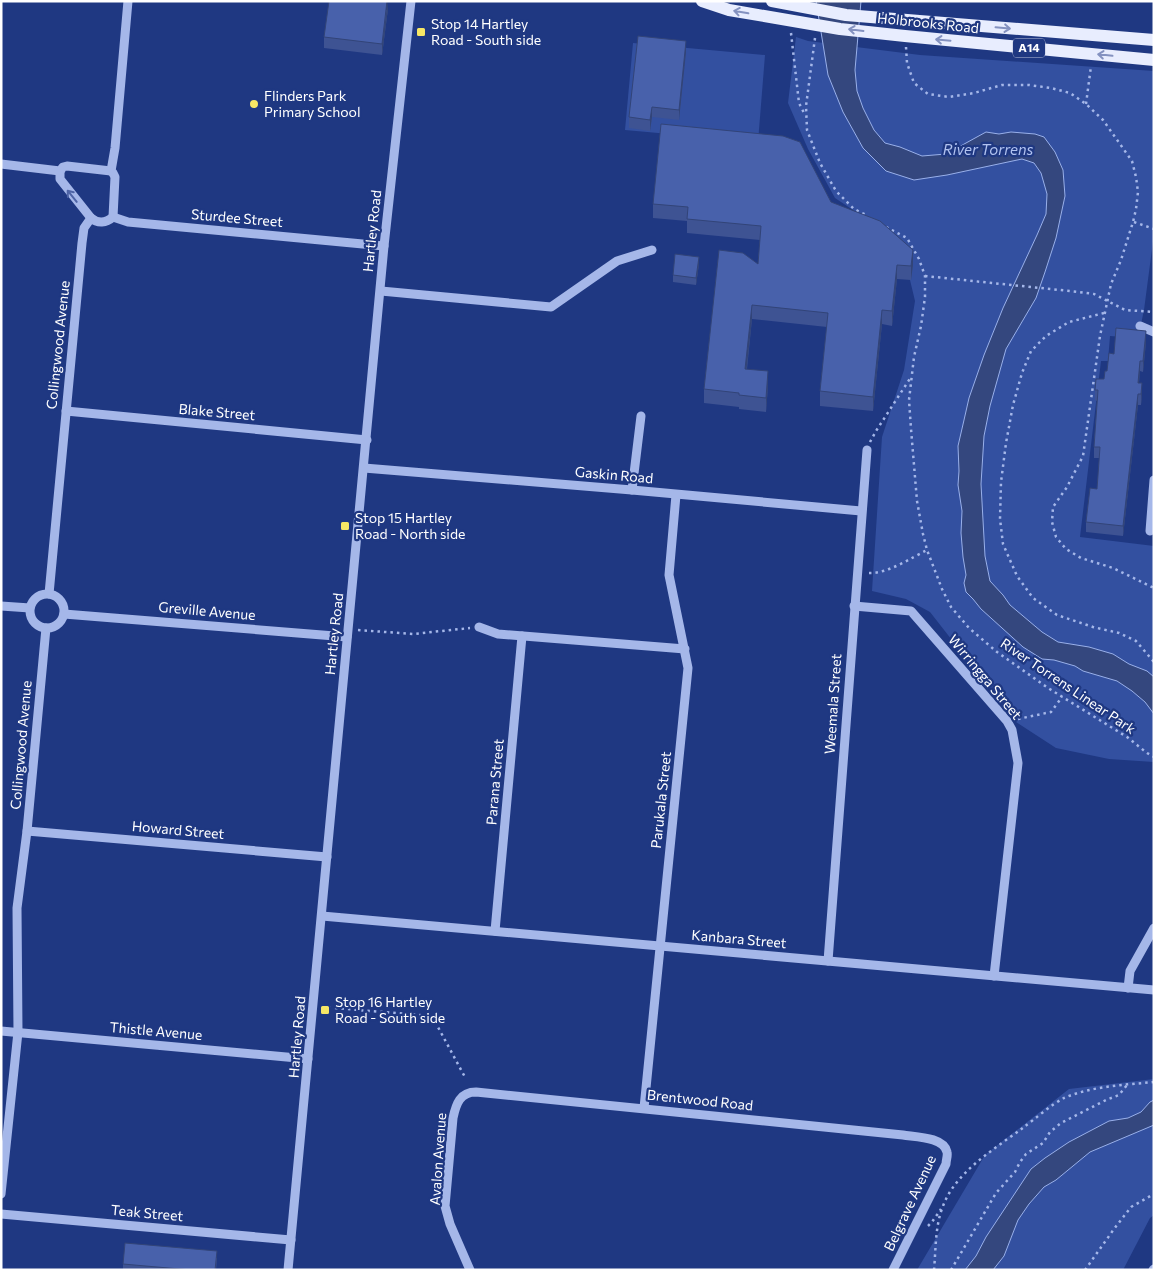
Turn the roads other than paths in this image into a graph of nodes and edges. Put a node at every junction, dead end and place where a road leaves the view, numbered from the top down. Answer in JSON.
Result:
{"nodes":[{"id":1,"x":128,"y":1,"type":"edge"},
{"id":2,"x":411,"y":1,"type":"edge"},
{"id":3,"x":702,"y":1,"type":"edge"},
{"id":4,"x":772,"y":1,"type":"edge"},
{"id":5,"x":1154,"y":40,"type":"edge"},
{"id":6,"x":1154,"y":60,"type":"edge"},
{"id":7,"x":1,"y":164,"type":"edge"},
{"id":8,"x":60,"y":171,"type":"junction"},
{"id":9,"x":111,"y":171,"type":"junction"},
{"id":10,"x":113,"y":217,"type":"junction"},
{"id":11,"x":91,"y":218,"type":"junction"},
{"id":12,"x":384,"y":246,"type":"junction"},
{"id":13,"x":652,"y":250,"type":"dead end"},
{"id":14,"x":381,"y":291,"type":"junction"},
{"id":15,"x":1140,"y":326,"type":"dead end"},
{"id":16,"x":1154,"y":332,"type":"edge"},
{"id":17,"x":66,"y":411,"type":"junction"},
{"id":18,"x":641,"y":416,"type":"dead end"},
{"id":19,"x":367,"y":440,"type":"junction"},
{"id":20,"x":866,"y":450,"type":"road end"},
{"id":21,"x":364,"y":468,"type":"junction"},
{"id":22,"x":1154,"y":480,"type":"edge"},
{"id":23,"x":632,"y":490,"type":"junction"},
{"id":24,"x":676,"y":495,"type":"junction"},
{"id":25,"x":1153,"y":508,"type":"edge"},
{"id":26,"x":862,"y":511,"type":"junction"},
{"id":27,"x":1150,"y":531,"type":"dead end"},
{"id":28,"x":49,"y":594,"type":"junction"},
{"id":29,"x":1,"y":606,"type":"edge"},
{"id":30,"x":854,"y":606,"type":"junction"},
{"id":31,"x":30,"y":608,"type":"junction"},
{"id":32,"x":64,"y":614,"type":"junction"},
{"id":33,"x":479,"y":627,"type":"road end"},
{"id":34,"x":46,"y":628,"type":"junction"},
{"id":35,"x":348,"y":633,"type":"junction"},
{"id":36,"x":522,"y":636,"type":"junction"},
{"id":37,"x":685,"y":649,"type":"junction"},
{"id":38,"x":27,"y":831,"type":"junction"},
{"id":39,"x":327,"y":857,"type":"junction"},
{"id":40,"x":322,"y":916,"type":"junction"},
{"id":41,"x":1154,"y":928,"type":"edge"},
{"id":42,"x":495,"y":930,"type":"junction"},
{"id":43,"x":661,"y":947,"type":"junction"},
{"id":44,"x":828,"y":961,"type":"junction"},
{"id":45,"x":994,"y":976,"type":"junction"},
{"id":46,"x":1128,"y":988,"type":"junction"},
{"id":47,"x":1154,"y":990,"type":"edge"},
{"id":48,"x":1,"y":1031,"type":"edge"},
{"id":49,"x":18,"y":1032,"type":"junction"},
{"id":50,"x":308,"y":1059,"type":"junction"},
{"id":51,"x":456,"y":1106,"type":"joint"},
{"id":52,"x":644,"y":1108,"type":"junction"},
{"id":53,"x":945,"y":1147,"type":"joint"},
{"id":54,"x":1,"y":1194,"type":"edge"},
{"id":55,"x":1,"y":1214,"type":"edge"},
{"id":56,"x":291,"y":1240,"type":"junction"},
{"id":57,"x":288,"y":1270,"type":"edge"},
{"id":58,"x":470,"y":1270,"type":"edge"},
{"id":59,"x":893,"y":1270,"type":"edge"}],
"edges":[{"from":1,"to":9,"type":"street"},
{"from":2,"to":12,"type":"street","name":"Hartley Road"},
{"from":6,"to":3,"type":"main road","name":"Holbrooks Road","number":"A14","one_way":true},
{"from":4,"to":5,"type":"main road","name":"Holbrooks Road","number":"A14","one_way":true},
{"from":7,"to":8,"type":"street"},
{"from":8,"to":9,"type":"street"},
{"from":11,"to":8,"type":"street","one_way":true},
{"from":9,"to":10,"type":"street"},
{"from":10,"to":11,"type":"street","name":"Sturdee Street"},
{"from":10,"to":12,"type":"street","name":"Sturdee Street"},
{"from":11,"to":17,"type":"street","name":"Collingwood Avenue"},
{"from":12,"to":14,"type":"street","name":"Hartley Road"},
{"from":13,"to":14,"type":"street"},
{"from":14,"to":19,"type":"street","name":"Hartley Road"},
{"from":15,"to":16,"type":"street"},
{"from":17,"to":19,"type":"street","name":"Blake Street"},
{"from":17,"to":28,"type":"street","name":"Collingwood Avenue"},
{"from":18,"to":23,"type":"street"},
{"from":19,"to":21,"type":"street","name":"Hartley Road"},
{"from":20,"to":26,"type":"street","name":"Weemala Street"},
{"from":21,"to":23,"type":"street","name":"Gaskin Road"},
{"from":21,"to":35,"type":"street","name":"Hartley Road"},
{"from":22,"to":25,"type":"street"},
{"from":23,"to":24,"type":"street","name":"Gaskin Road"},
{"from":24,"to":26,"type":"street","name":"Gaskin Road"},
{"from":24,"to":37,"type":"street","name":"Parukala Street"},
{"from":25,"to":27,"type":"street"},
{"from":26,"to":30,"type":"street","name":"Weemala Street"},
{"from":28,"to":31,"type":"street"},
{"from":28,"to":32,"type":"street"},
{"from":29,"to":31,"type":"street"},
{"from":30,"to":44,"type":"street","name":"Weemala Street"},
{"from":30,"to":45,"type":"street","name":"Wirringga Street"},
{"from":31,"to":34,"type":"street"},
{"from":32,"to":34,"type":"street"},
{"from":32,"to":35,"type":"street","name":"Greville Avenue"},
{"from":33,"to":36,"type":"street"},
{"from":34,"to":38,"type":"street","name":"Collingwood Avenue"},
{"from":35,"to":39,"type":"street","name":"Hartley Road"},
{"from":36,"to":37,"type":"street"},
{"from":36,"to":42,"type":"street","name":"Parana Street"},
{"from":37,"to":43,"type":"street","name":"Parukala Street"},
{"from":38,"to":39,"type":"street","name":"Howard Street"},
{"from":38,"to":49,"type":"street","name":"Collingwood Avenue"},
{"from":39,"to":40,"type":"street","name":"Hartley Road"},
{"from":40,"to":42,"type":"street","name":"Kanbara Street"},
{"from":40,"to":50,"type":"street","name":"Hartley Road"},
{"from":41,"to":46,"type":"street"},
{"from":42,"to":43,"type":"street","name":"Kanbara Street"},
{"from":43,"to":44,"type":"street","name":"Kanbara Street"},
{"from":43,"to":52,"type":"street","name":"Parukala Street"},
{"from":44,"to":45,"type":"street","name":"Kanbara Street"},
{"from":45,"to":46,"type":"street","name":"Kanbara Street"},
{"from":46,"to":47,"type":"street","name":"Kanbara Street"},
{"from":48,"to":49,"type":"street","name":"Thistle Avenue"},
{"from":49,"to":50,"type":"street","name":"Thistle Avenue"},
{"from":49,"to":54,"type":"street","name":"Collingwood Avenue"},
{"from":50,"to":56,"type":"street","name":"Hartley Road"},
{"from":51,"to":52,"type":"street","name":"Brentwood Road"},
{"from":51,"to":58,"type":"street","name":"Avalon Avenue"},
{"from":52,"to":53,"type":"street","name":"Brentwood Road"},
{"from":53,"to":59,"type":"street","name":"Belgrave Avenue"},
{"from":55,"to":56,"type":"street","name":"Teak Street"},
{"from":56,"to":57,"type":"street","name":"Hartley Road"}]}
